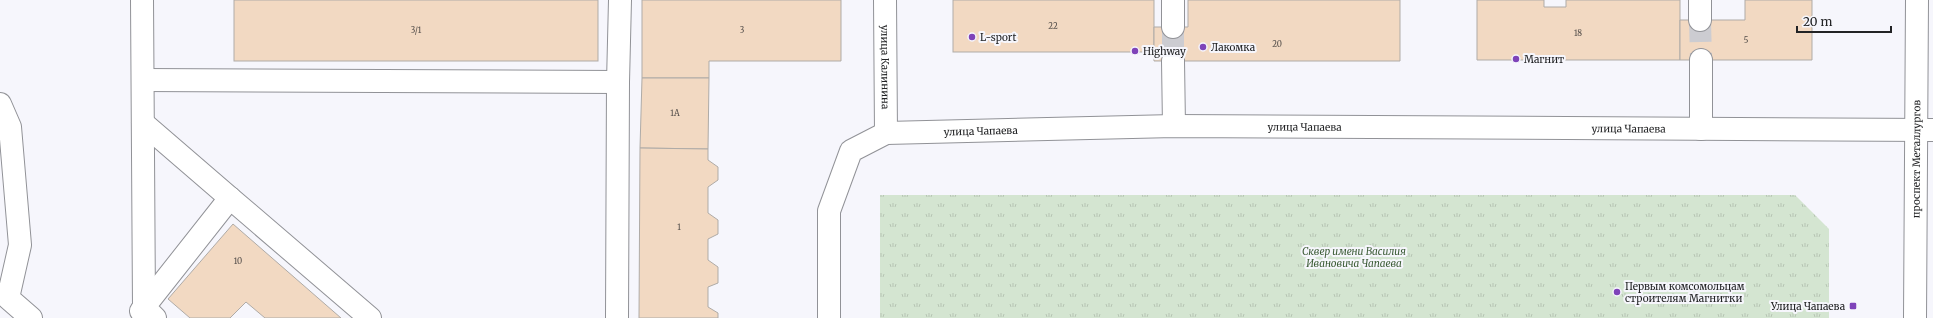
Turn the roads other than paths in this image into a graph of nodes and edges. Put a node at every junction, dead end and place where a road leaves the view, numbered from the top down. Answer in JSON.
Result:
{"nodes":[{"id":1,"x":142,"y":0,"type":"edge"},
{"id":2,"x":620,"y":0,"type":"edge"},
{"id":3,"x":885,"y":0,"type":"edge"},
{"id":4,"x":1173,"y":0,"type":"edge"},
{"id":5,"x":1916,"y":0,"type":"edge"},
{"id":6,"x":1173,"y":27,"type":"tunnel mouth"},
{"id":7,"x":1701,"y":60,"type":"tunnel mouth"},
{"id":8,"x":1173,"y":61,"type":"tunnel mouth"},
{"id":9,"x":143,"y":80,"type":"junction"},
{"id":10,"x":618,"y":82,"type":"junction"},
{"id":11,"x":0,"y":104,"type":"edge"},
{"id":12,"x":143,"y":123,"type":"junction"},
{"id":13,"x":1174,"y":126,"type":"junction"},
{"id":14,"x":1701,"y":129,"type":"junction"},
{"id":15,"x":1924,"y":130,"type":"edge"},
{"id":16,"x":886,"y":133,"type":"junction"},
{"id":17,"x":230,"y":198,"type":"junction"},
{"id":18,"x":145,"y":314,"type":"edge"},
{"id":19,"x":31,"y":318,"type":"edge"},
{"id":20,"x":370,"y":318,"type":"edge"},
{"id":21,"x":617,"y":318,"type":"edge"},
{"id":22,"x":829,"y":318,"type":"edge"},
{"id":23,"x":1915,"y":318,"type":"edge"}],
"edges":[{"from":1,"to":9,"type":"street"},
{"from":2,"to":10,"type":"street"},
{"from":3,"to":16,"type":"street","name":"улица Калинина"},
{"from":4,"to":6,"type":"street"},
{"from":5,"to":15,"type":"street","name":"проспект Металлургов"},
{"from":7,"to":14,"type":"street"},
{"from":8,"to":13,"type":"street"},
{"from":9,"to":10,"type":"street"},
{"from":9,"to":12,"type":"street"},
{"from":10,"to":21,"type":"street"},
{"from":11,"to":19,"type":"street"},
{"from":12,"to":17,"type":"street"},
{"from":12,"to":18,"type":"street"},
{"from":13,"to":14,"type":"street","name":"улица Чапаева"},
{"from":13,"to":16,"type":"street","name":"улица Чапаева"},
{"from":14,"to":15,"type":"street","name":"улица Чапаева"},
{"from":15,"to":23,"type":"street","name":"проспект Металлургов"},
{"from":16,"to":22,"type":"street","name":"улица Чапаева"},
{"from":17,"to":18,"type":"street"},
{"from":17,"to":20,"type":"street"}]}
